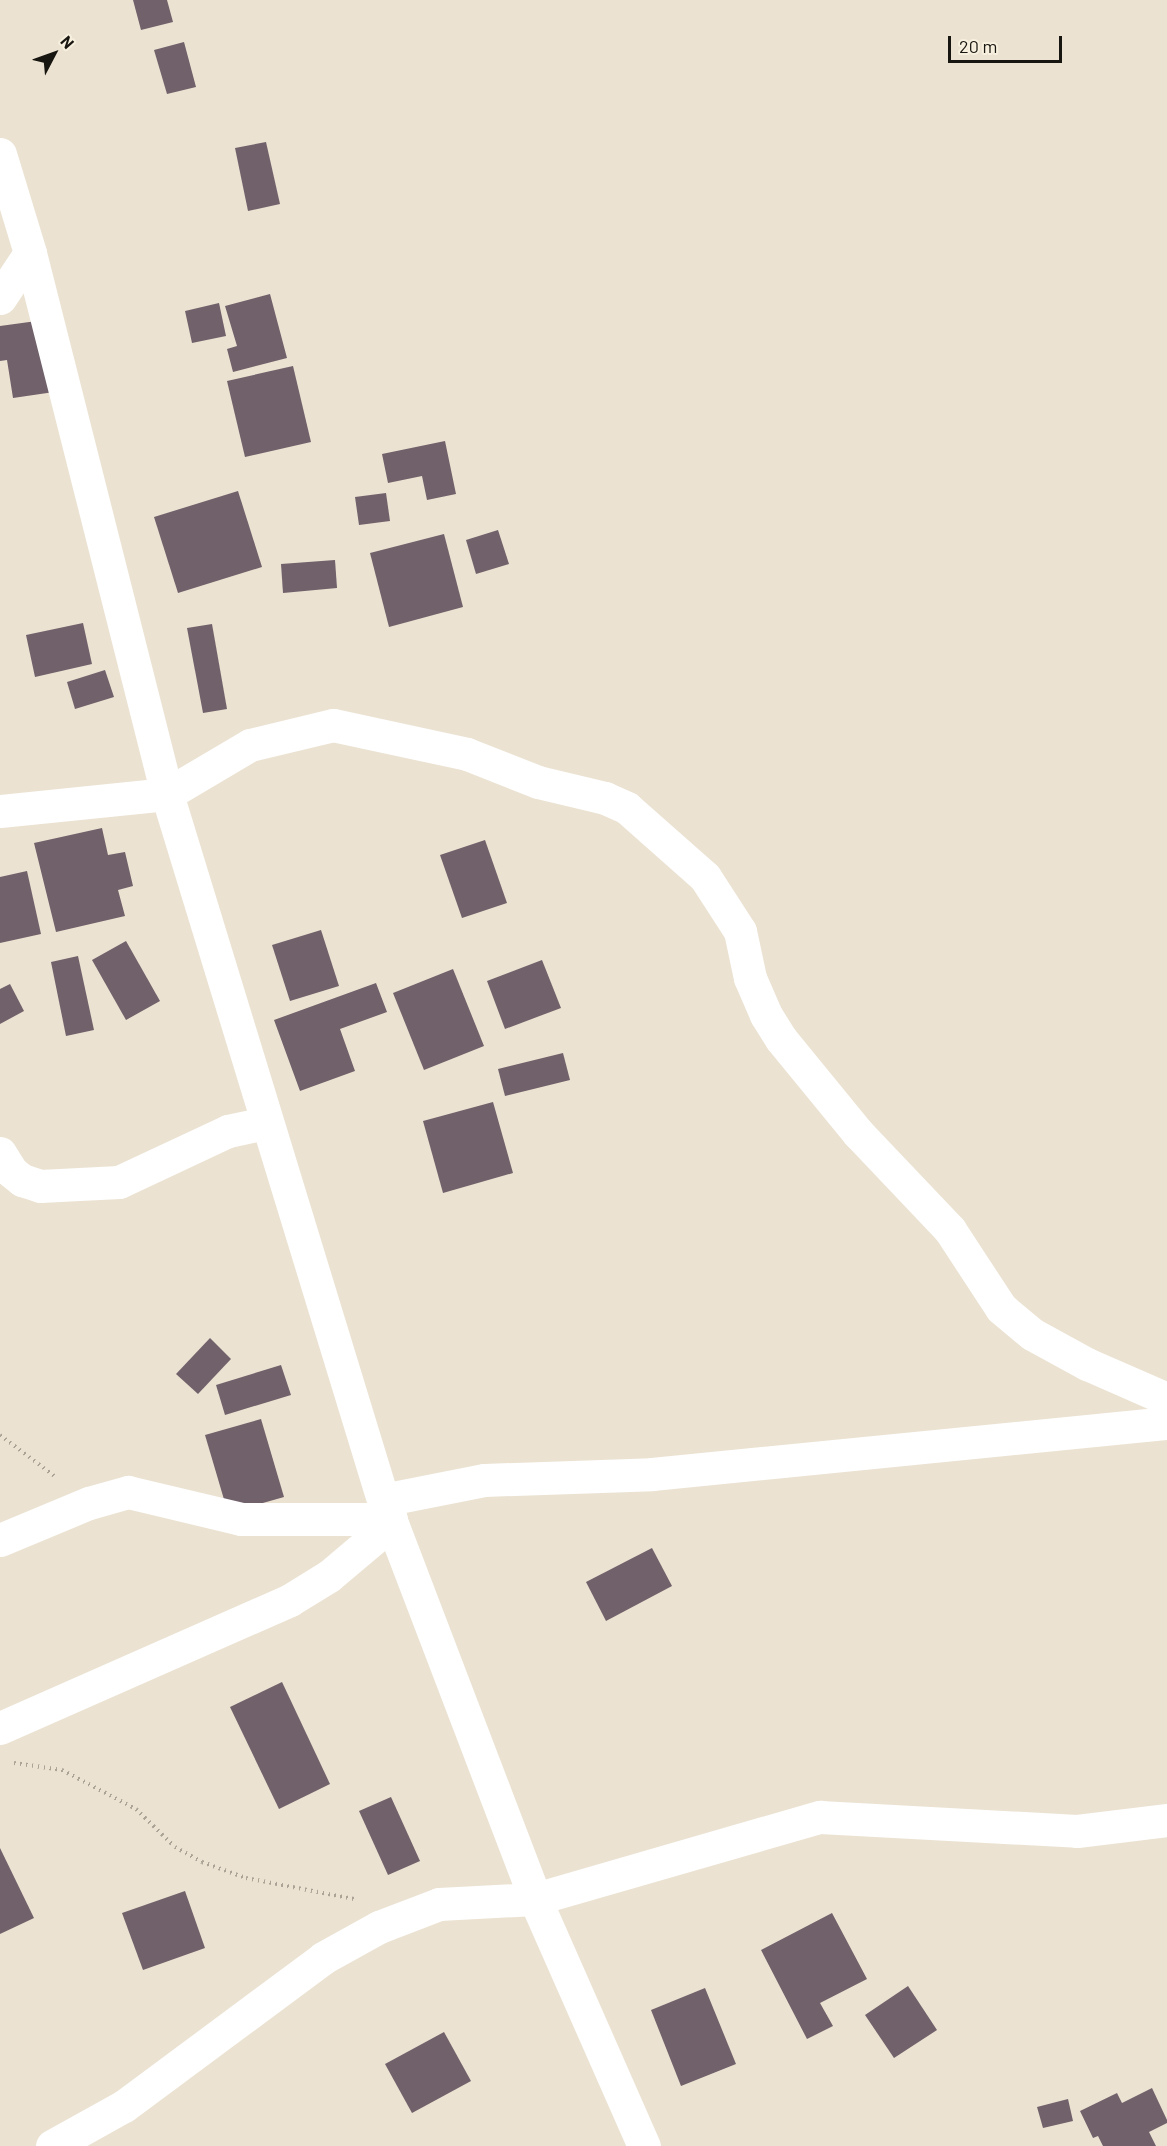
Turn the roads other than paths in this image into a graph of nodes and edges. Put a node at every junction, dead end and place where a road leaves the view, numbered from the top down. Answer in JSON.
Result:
{"nodes":[{"id":1,"x":0,"y":154,"type":"edge"},
{"id":2,"x":30,"y":253,"type":"junction"},
{"id":3,"x":0,"y":298,"type":"edge"},
{"id":4,"x":167,"y":794,"type":"junction"},
{"id":5,"x":0,"y":811,"type":"edge"},
{"id":6,"x":266,"y":1124,"type":"junction"},
{"id":7,"x":0,"y":1153,"type":"edge"},
{"id":8,"x":1167,"y":1399,"type":"edge"},
{"id":9,"x":1167,"y":1423,"type":"edge"},
{"id":10,"x":389,"y":1514,"type":"junction"},
{"id":11,"x":0,"y":1540,"type":"edge"},
{"id":12,"x":3,"y":1744,"type":"edge"},
{"id":13,"x":1167,"y":1820,"type":"edge"},
{"id":14,"x":535,"y":1899,"type":"junction"},
{"id":15,"x":52,"y":2146,"type":"edge"},
{"id":16,"x":644,"y":2146,"type":"edge"}],
"edges":[{"from":1,"to":2,"type":"street"},
{"from":2,"to":3,"type":"street"},
{"from":2,"to":4,"type":"street"},
{"from":4,"to":5,"type":"street"},
{"from":4,"to":6,"type":"street"},
{"from":4,"to":8,"type":"street"},
{"from":6,"to":7,"type":"street"},
{"from":6,"to":10,"type":"street"},
{"from":9,"to":10,"type":"street"},
{"from":10,"to":11,"type":"street"},
{"from":10,"to":12,"type":"street"},
{"from":10,"to":14,"type":"street"},
{"from":13,"to":14,"type":"street"},
{"from":14,"to":15,"type":"street"},
{"from":14,"to":16,"type":"street"}]}
